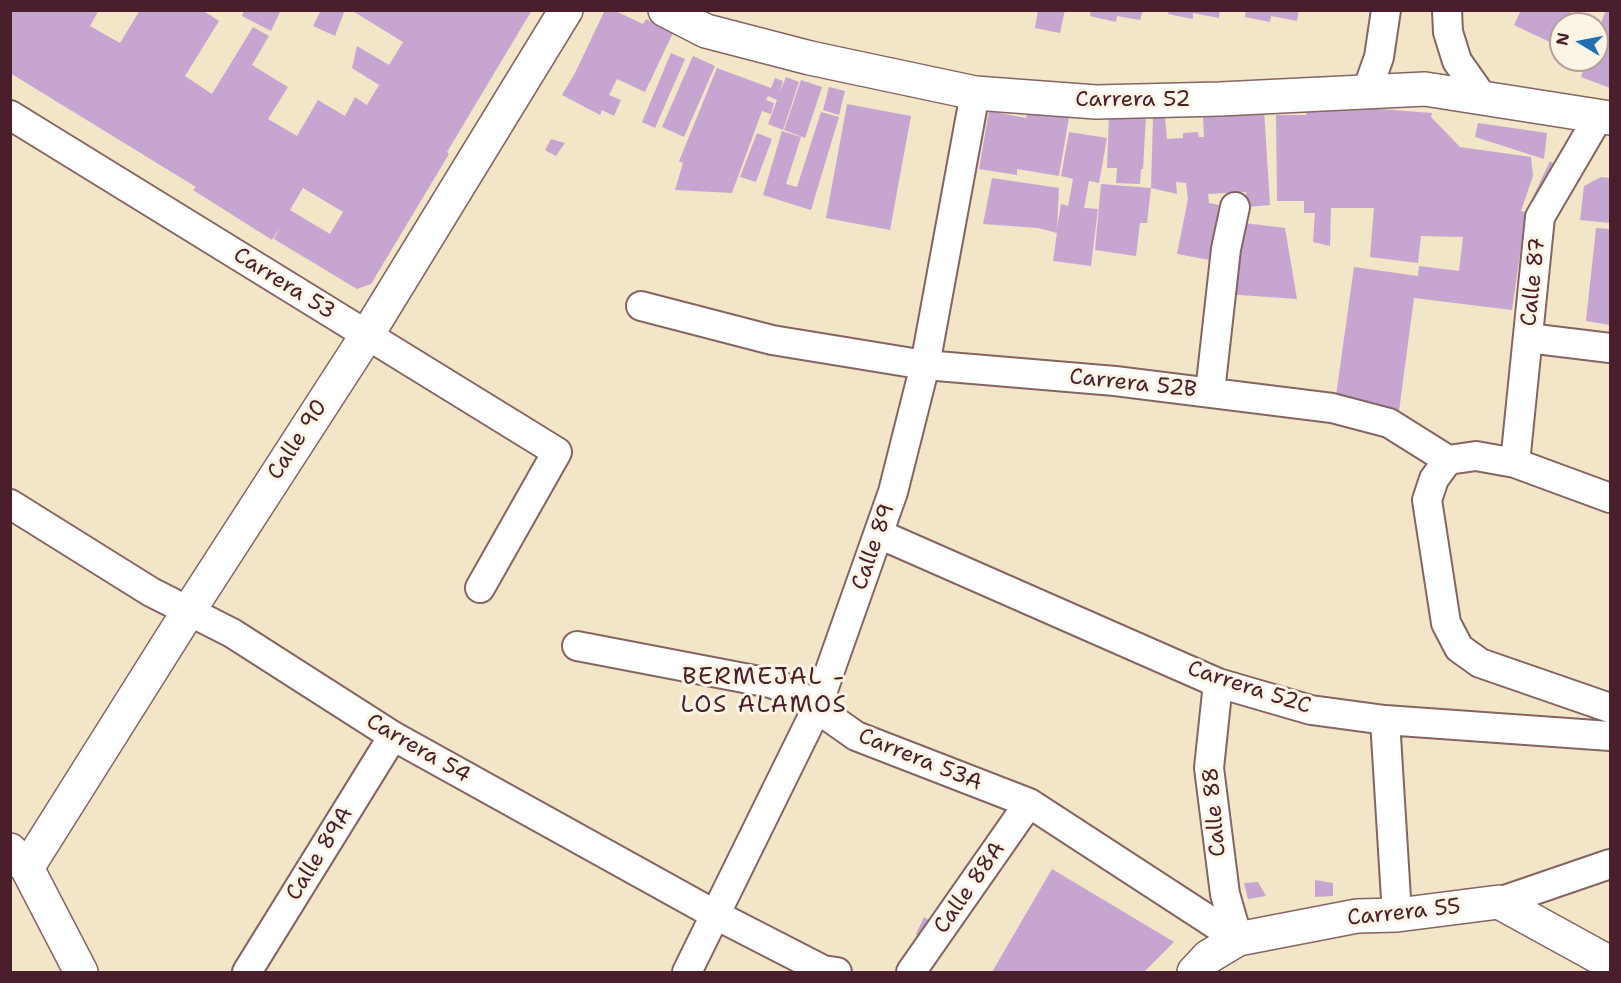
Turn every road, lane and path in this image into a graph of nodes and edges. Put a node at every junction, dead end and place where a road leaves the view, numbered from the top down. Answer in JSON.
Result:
{"nodes":[{"id":1,"x":566,"y":10,"type":"edge"},
{"id":2,"x":665,"y":10,"type":"edge"},
{"id":3,"x":1386,"y":10,"type":"edge"},
{"id":4,"x":1447,"y":10,"type":"edge"},
{"id":5,"x":1367,"y":91,"type":"junction"},
{"id":6,"x":975,"y":93,"type":"junction"},
{"id":7,"x":1483,"y":98,"type":"junction"},
{"id":8,"x":10,"y":115,"type":"edge"},
{"id":9,"x":1605,"y":117,"type":"edge"},
{"id":10,"x":1235,"y":207,"type":"dead end"},
{"id":11,"x":641,"y":306,"type":"dead end"},
{"id":12,"x":367,"y":335,"type":"junction"},
{"id":13,"x":1528,"y":339,"type":"junction"},
{"id":14,"x":1611,"y":348,"type":"edge"},
{"id":15,"x":925,"y":365,"type":"junction"},
{"id":16,"x":1210,"y":392,"type":"junction"},
{"id":17,"x":1448,"y":460,"type":"junction"},
{"id":18,"x":1515,"y":464,"type":"junction"},
{"id":19,"x":1611,"y":498,"type":"edge"},
{"id":20,"x":10,"y":504,"type":"edge"},
{"id":21,"x":879,"y":534,"type":"junction"},
{"id":22,"x":480,"y":588,"type":"dead end"},
{"id":23,"x":188,"y":612,"type":"junction"},
{"id":24,"x":577,"y":646,"type":"dead end"},
{"id":25,"x":1218,"y":683,"type":"junction"},
{"id":26,"x":1611,"y":708,"type":"edge"},
{"id":27,"x":816,"y":710,"type":"junction"},
{"id":28,"x":1385,"y":720,"type":"junction"},
{"id":29,"x":393,"y":736,"type":"junction"},
{"id":30,"x":1611,"y":736,"type":"edge"},
{"id":31,"x":1029,"y":803,"type":"junction"},
{"id":32,"x":19,"y":859,"type":"edge"},
{"id":33,"x":1611,"y":864,"type":"edge"},
{"id":34,"x":1499,"y":902,"type":"junction"},
{"id":35,"x":714,"y":915,"type":"junction"},
{"id":36,"x":1397,"y":915,"type":"junction"},
{"id":37,"x":1238,"y":939,"type":"junction"},
{"id":38,"x":1611,"y":963,"type":"edge"},
{"id":39,"x":81,"y":972,"type":"edge"},
{"id":40,"x":247,"y":972,"type":"edge"},
{"id":41,"x":687,"y":972,"type":"edge"},
{"id":42,"x":837,"y":972,"type":"edge"},
{"id":43,"x":911,"y":972,"type":"edge"},
{"id":44,"x":1194,"y":972,"type":"edge"}],
"edges":[{"from":1,"to":12,"type":"street","name":"Calle 90"},
{"from":2,"to":6,"type":"street","name":"Carrera 52"},
{"from":3,"to":5,"type":"street"},
{"from":4,"to":7,"type":"street"},
{"from":5,"to":6,"type":"street","name":"Carrera 52"},
{"from":5,"to":7,"type":"street","name":"Carrera 52"},
{"from":6,"to":15,"type":"street","name":"Calle 89"},
{"from":7,"to":9,"type":"street","name":"Carrera 52"},
{"from":8,"to":12,"type":"street","name":"Carrera 53"},
{"from":9,"to":13,"type":"street","name":"Calle 87"},
{"from":10,"to":16,"type":"street"},
{"from":11,"to":15,"type":"street","name":"Carrera 52B"},
{"from":12,"to":22,"type":"street","name":"Carrera 53"},
{"from":12,"to":23,"type":"street","name":"Calle 90"},
{"from":13,"to":14,"type":"street"},
{"from":13,"to":18,"type":"street","name":"Calle 87"},
{"from":15,"to":16,"type":"street","name":"Carrera 52B"},
{"from":15,"to":21,"type":"street","name":"Calle 89"},
{"from":16,"to":17,"type":"street","name":"Carrera 52B"},
{"from":17,"to":18,"type":"street"},
{"from":17,"to":26,"type":"street"},
{"from":18,"to":19,"type":"street"},
{"from":20,"to":23,"type":"street","name":"Carrera 54"},
{"from":21,"to":25,"type":"street","name":"Carrera 52C"},
{"from":21,"to":27,"type":"street","name":"Calle 89"},
{"from":23,"to":29,"type":"street","name":"Carrera 54"},
{"from":23,"to":32,"type":"street","name":"Calle 90"},
{"from":24,"to":27,"type":"street","name":"Carrera 53A"},
{"from":25,"to":28,"type":"street","name":"Carrera 52C"},
{"from":25,"to":37,"type":"street","name":"Calle 88"},
{"from":27,"to":31,"type":"street","name":"Carrera 53A"},
{"from":27,"to":35,"type":"street","name":"Calle 89"},
{"from":28,"to":30,"type":"street","name":"Carrera 52C"},
{"from":28,"to":36,"type":"street"},
{"from":29,"to":35,"type":"street","name":"Carrera 54"},
{"from":29,"to":40,"type":"street","name":"Calle 89A"},
{"from":31,"to":37,"type":"street","name":"Carrera 53A"},
{"from":31,"to":43,"type":"street","name":"Calle 88A"},
{"from":32,"to":39,"type":"street"},
{"from":33,"to":34,"type":"street"},
{"from":34,"to":36,"type":"street","name":"Carrera 55"},
{"from":34,"to":38,"type":"street"},
{"from":35,"to":41,"type":"street","name":"Calle 89"},
{"from":35,"to":42,"type":"street","name":"Carrera 54"},
{"from":36,"to":37,"type":"street","name":"Carrera 55"},
{"from":37,"to":44,"type":"street","name":"Carrera 55"}]}
